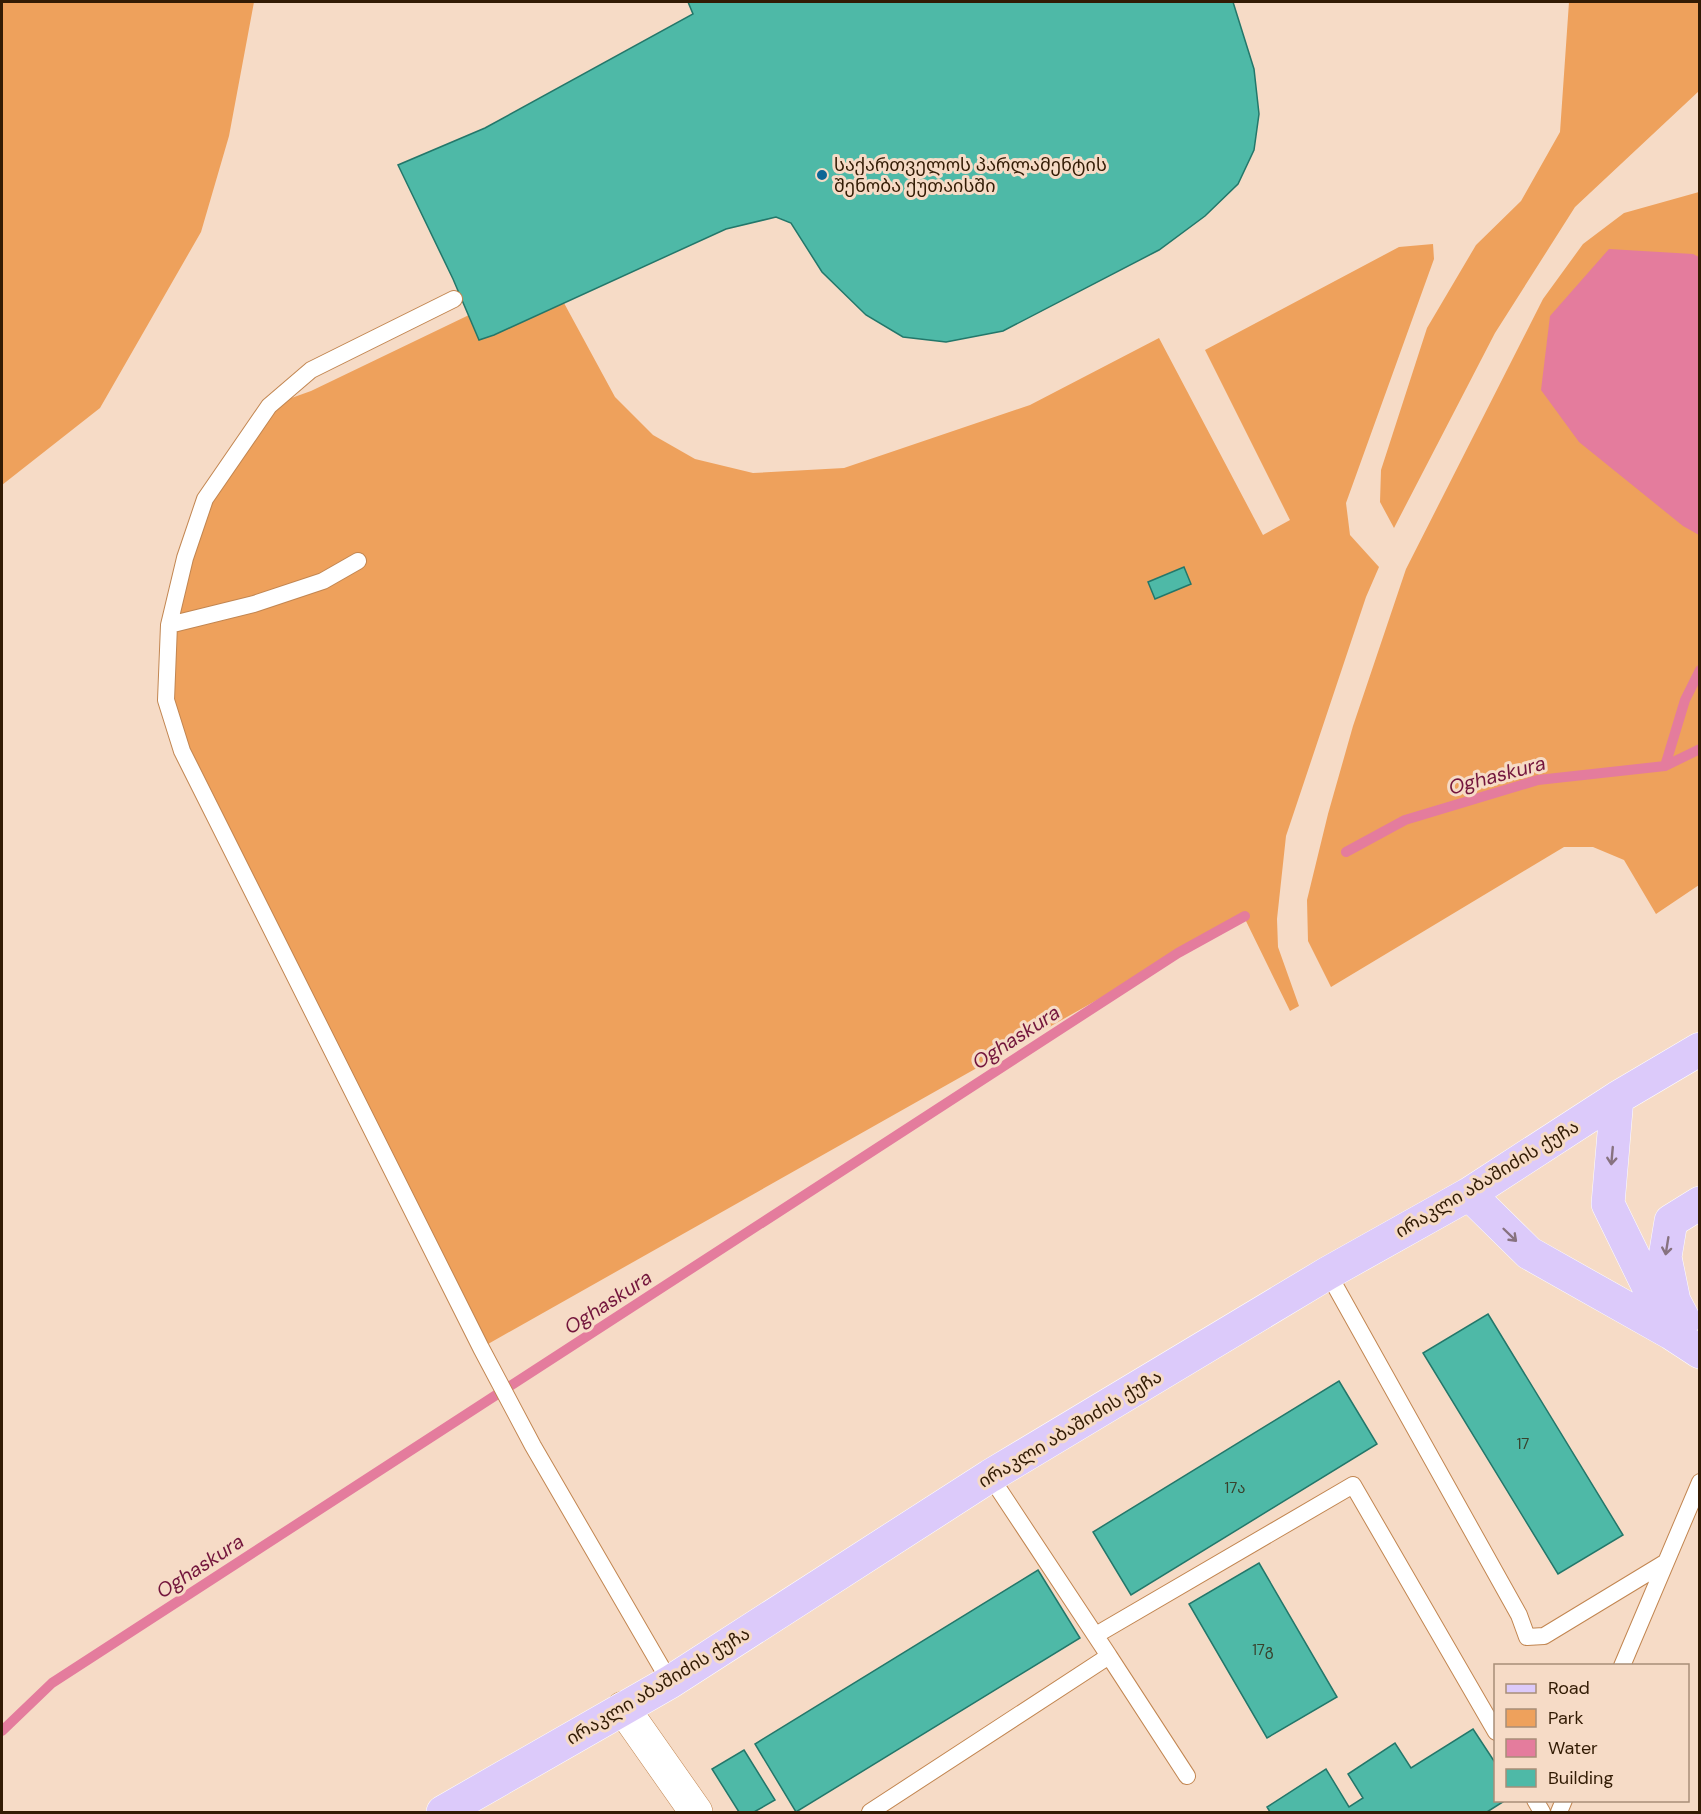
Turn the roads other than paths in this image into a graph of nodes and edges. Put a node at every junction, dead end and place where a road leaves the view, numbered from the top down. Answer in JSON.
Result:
{"nodes":[{"id":1,"x":454,"y":300,"type":"dead end"},
{"id":2,"x":358,"y":561,"type":"dead end"},
{"id":3,"x":169,"y":625,"type":"junction"},
{"id":4,"x":1700,"y":1049,"type":"edge"},
{"id":5,"x":1617,"y":1098,"type":"junction"},
{"id":6,"x":1468,"y":1194,"type":"junction"},
{"id":7,"x":1700,"y":1203,"type":"edge"},
{"id":8,"x":1328,"y":1273,"type":"junction"},
{"id":9,"x":1685,"y":1339,"type":"edge"},
{"id":10,"x":1700,"y":1352,"type":"edge"},
{"id":11,"x":990,"y":1476,"type":"junction"},
{"id":12,"x":1700,"y":1482,"type":"edge"},
{"id":13,"x":1666,"y":1562,"type":"junction"},
{"id":14,"x":1095,"y":1635,"type":"junction"},
{"id":15,"x":1109,"y":1656,"type":"junction"},
{"id":16,"x":1622,"y":1664,"type":"edge"},
{"id":17,"x":670,"y":1682,"type":"junction"},
{"id":18,"x":623,"y":1708,"type":"junction"},
{"id":19,"x":1494,"y":1729,"type":"edge"},
{"id":20,"x":1187,"y":1776,"type":"dead end"},
{"id":21,"x":443,"y":1812,"type":"edge"},
{"id":22,"x":696,"y":1812,"type":"edge"},
{"id":23,"x":870,"y":1812,"type":"edge"}],
"edges":[{"from":1,"to":3,"type":"lane"},
{"from":2,"to":3,"type":"lane"},
{"from":3,"to":17,"type":"lane"},
{"from":4,"to":5,"type":"main road","name":"ირაკლი აბაშიძის ქუჩა"},
{"from":5,"to":6,"type":"main road","name":"ირაკლი აბაშიძის ქუჩა"},
{"from":5,"to":9,"type":"main road","one_way":true},
{"from":6,"to":8,"type":"main road","name":"ირაკლი აბაშიძის ქუჩა"},
{"from":6,"to":9,"type":"main road","one_way":true},
{"from":7,"to":9,"type":"main road","one_way":true},
{"from":8,"to":11,"type":"main road","name":"ირაკლი აბაშიძის ქუჩა"},
{"from":8,"to":13,"type":"lane"},
{"from":9,"to":10,"type":"main road"},
{"from":11,"to":14,"type":"lane"},
{"from":11,"to":17,"type":"main road","name":"ირაკლი აბაშიძის ქუჩა"},
{"from":12,"to":13,"type":"lane"},
{"from":13,"to":16,"type":"lane"},
{"from":14,"to":15,"type":"lane"},
{"from":14,"to":19,"type":"lane"},
{"from":15,"to":20,"type":"lane"},
{"from":15,"to":23,"type":"lane"},
{"from":17,"to":18,"type":"main road","name":"ირაკლი აბაშიძის ქუჩა"},
{"from":18,"to":21,"type":"main road","name":"ირაკლი აბაშიძის ქუჩა"},
{"from":18,"to":22,"type":"street"}]}
